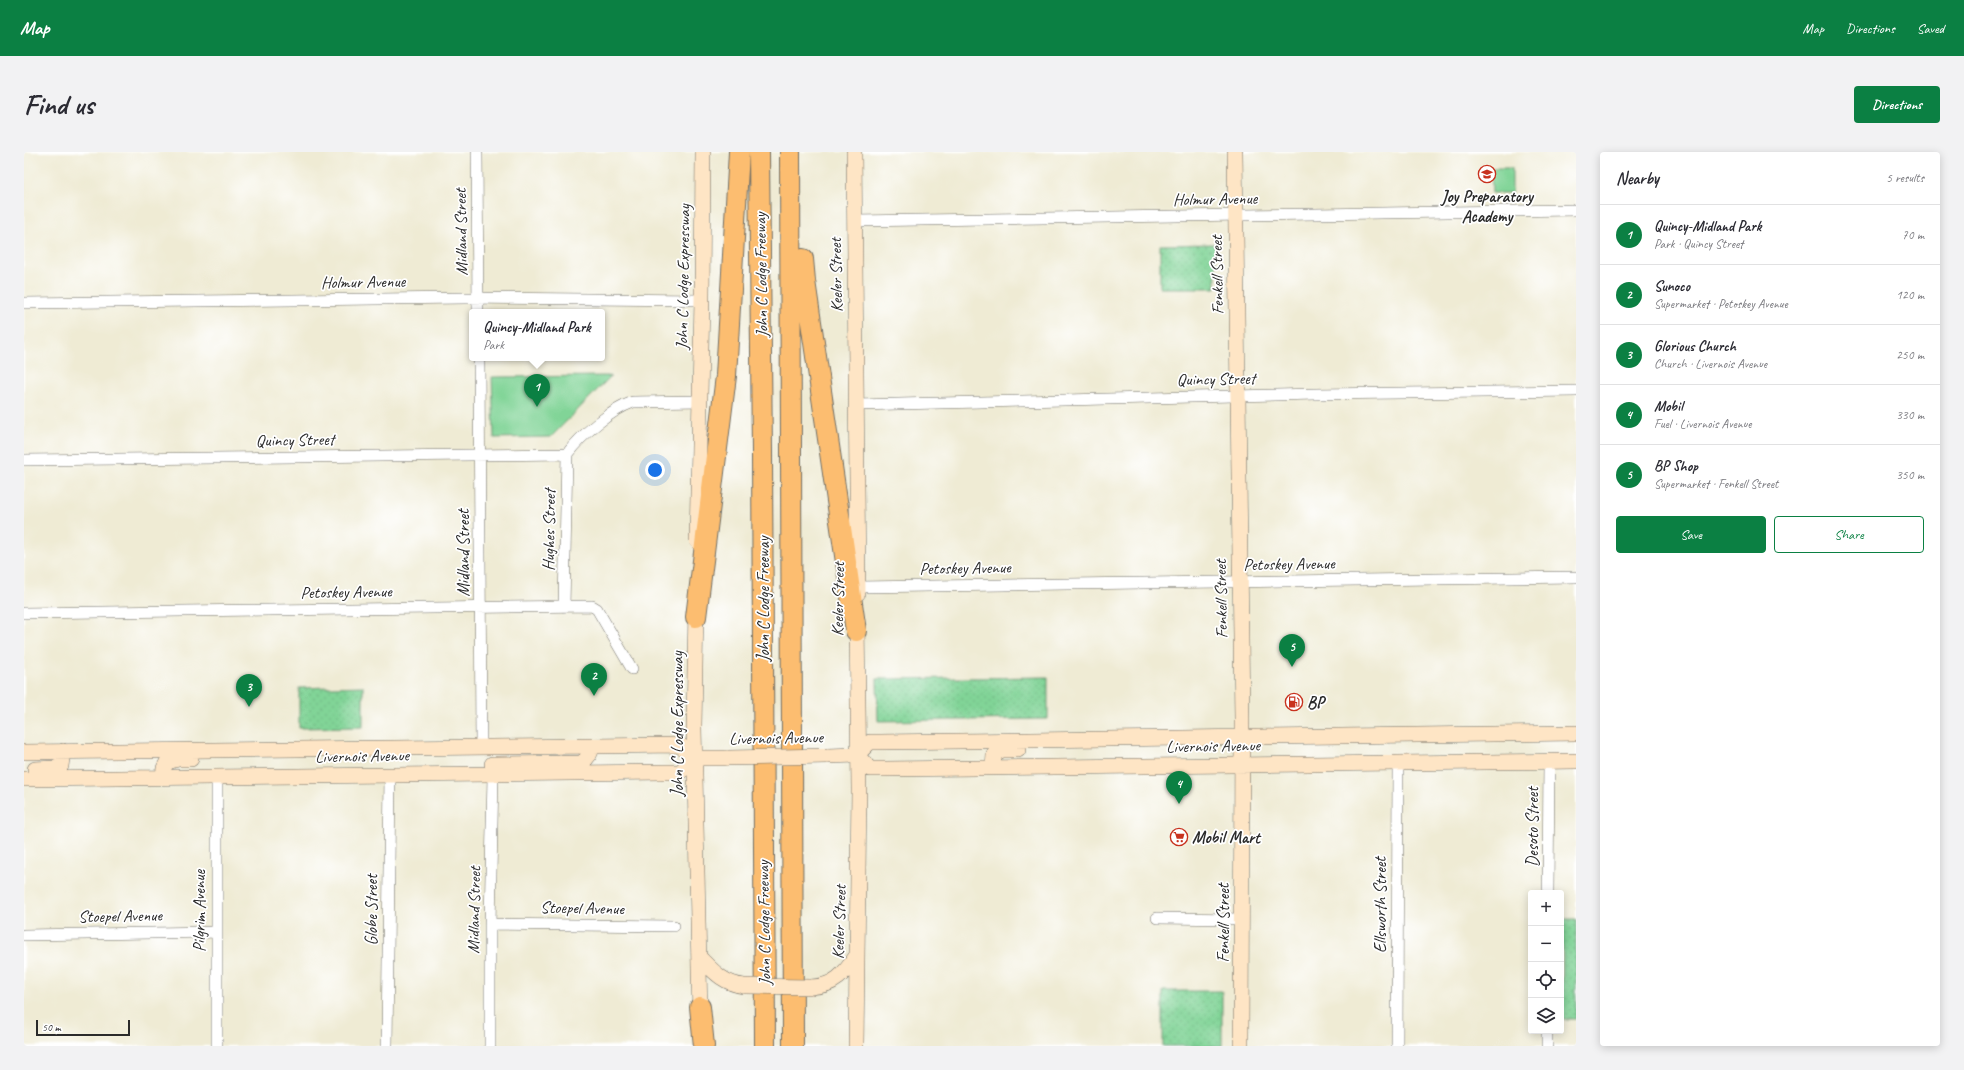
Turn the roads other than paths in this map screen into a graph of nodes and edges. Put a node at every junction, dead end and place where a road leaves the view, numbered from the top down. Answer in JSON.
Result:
{"nodes":[{"id":1,"x":477,"y":152,"type":"edge"},
{"id":2,"x":703,"y":152,"type":"edge"},
{"id":3,"x":739,"y":152,"type":"edge"},
{"id":4,"x":758,"y":152,"type":"edge"},
{"id":5,"x":791,"y":152,"type":"edge"},
{"id":6,"x":854,"y":152,"type":"edge"},
{"id":7,"x":1234,"y":152,"type":"edge"},
{"id":8,"x":1576,"y":210,"type":"edge"},
{"id":9,"x":1236,"y":216,"type":"junction"},
{"id":10,"x":855,"y":221,"type":"junction"},
{"id":11,"x":478,"y":299,"type":"junction"},
{"id":12,"x":702,"y":300,"type":"junction"},
{"id":13,"x":24,"y":303,"type":"edge"},
{"id":14,"x":478,"y":309,"type":"edge"},
{"id":15,"x":479,"y":361,"type":"edge"},
{"id":16,"x":1576,"y":391,"type":"edge"},
{"id":17,"x":1238,"y":396,"type":"junction"},
{"id":18,"x":700,"y":401,"type":"junction"},
{"id":19,"x":857,"y":405,"type":"junction"},
{"id":20,"x":567,"y":454,"type":"junction"},
{"id":21,"x":479,"y":455,"type":"junction"},
{"id":22,"x":24,"y":460,"type":"edge"},
{"id":23,"x":1576,"y":577,"type":"edge"},
{"id":24,"x":1240,"y":582,"type":"junction"},
{"id":25,"x":858,"y":587,"type":"junction"},
{"id":26,"x":480,"y":607,"type":"junction"},
{"id":27,"x":564,"y":607,"type":"junction"},
{"id":28,"x":24,"y":612,"type":"edge"},
{"id":29,"x":696,"y":617,"type":"junction"},
{"id":30,"x":856,"y":631,"type":"junction"},
{"id":31,"x":632,"y":669,"type":"dead end"},
{"id":32,"x":1576,"y":733,"type":"edge"},
{"id":33,"x":1242,"y":738,"type":"junction"},
{"id":34,"x":1193,"y":739,"type":"junction"},
{"id":35,"x":593,"y":746,"type":"junction"},
{"id":36,"x":481,"y":747,"type":"junction"},
{"id":37,"x":317,"y":748,"type":"junction"},
{"id":38,"x":1576,"y":750,"type":"edge"},
{"id":39,"x":63,"y":751,"type":"junction"},
{"id":40,"x":24,"y":752,"type":"edge"},
{"id":41,"x":857,"y":755,"type":"junction"},
{"id":42,"x":695,"y":758,"type":"junction"},
{"id":43,"x":1549,"y":761,"type":"junction"},
{"id":44,"x":1576,"y":761,"type":"edge"},
{"id":45,"x":1402,"y":763,"type":"junction"},
{"id":46,"x":1242,"y":765,"type":"junction"},
{"id":47,"x":993,"y":768,"type":"junction"},
{"id":48,"x":24,"y":769,"type":"edge"},
{"id":49,"x":390,"y":774,"type":"junction"},
{"id":50,"x":438,"y":775,"type":"junction"},
{"id":51,"x":493,"y":775,"type":"junction"},
{"id":52,"x":163,"y":777,"type":"junction"},
{"id":53,"x":217,"y":777,"type":"junction"},
{"id":54,"x":24,"y":779,"type":"edge"},
{"id":55,"x":1548,"y":890,"type":"edge"},
{"id":56,"x":1157,"y":918,"type":"dead end"},
{"id":57,"x":1242,"y":919,"type":"junction"},
{"id":58,"x":490,"y":924,"type":"junction"},
{"id":59,"x":674,"y":926,"type":"dead end"},
{"id":60,"x":216,"y":932,"type":"junction"},
{"id":61,"x":24,"y":935,"type":"edge"},
{"id":62,"x":857,"y":955,"type":"junction"},
{"id":63,"x":699,"y":957,"type":"junction"},
{"id":64,"x":700,"y":1007,"type":"junction"},
{"id":65,"x":1547,"y":1034,"type":"edge"},
{"id":66,"x":217,"y":1046,"type":"edge"},
{"id":67,"x":388,"y":1046,"type":"edge"},
{"id":68,"x":490,"y":1046,"type":"edge"},
{"id":69,"x":700,"y":1046,"type":"edge"},
{"id":70,"x":704,"y":1046,"type":"edge"},
{"id":71,"x":765,"y":1046,"type":"edge"},
{"id":72,"x":793,"y":1046,"type":"edge"},
{"id":73,"x":856,"y":1046,"type":"edge"},
{"id":74,"x":1241,"y":1046,"type":"edge"},
{"id":75,"x":1397,"y":1046,"type":"edge"},
{"id":76,"x":1547,"y":1046,"type":"edge"}],
"edges":[{"from":1,"to":11,"type":"street","name":"Midland Street"},
{"from":2,"to":12,"type":"main road","name":"John C Lodge Expressway"},
{"from":3,"to":29,"type":"highway"},
{"from":4,"to":71,"type":"highway","name":"John C Lodge Freeway"},
{"from":5,"to":30,"type":"highway"},
{"from":5,"to":72,"type":"highway","name":"John C Lodge Freeway"},
{"from":6,"to":10,"type":"main road","name":"Keeler Street"},
{"from":7,"to":9,"type":"main road","name":"Fenkell Street"},
{"from":8,"to":9,"type":"street","name":"Holmur Avenue"},
{"from":9,"to":10,"type":"street","name":"Holmur Avenue"},
{"from":9,"to":17,"type":"main road","name":"Fenkell Street"},
{"from":10,"to":19,"type":"main road","name":"Keeler Street"},
{"from":11,"to":12,"type":"street","name":"Holmur Avenue"},
{"from":11,"to":13,"type":"street","name":"Holmur Avenue"},
{"from":11,"to":14,"type":"street","name":"Midland Street"},
{"from":12,"to":18,"type":"main road","name":"John C Lodge Expressway"},
{"from":15,"to":21,"type":"street","name":"Midland Street"},
{"from":16,"to":17,"type":"street","name":"Quincy Street"},
{"from":17,"to":19,"type":"street","name":"Quincy Street"},
{"from":17,"to":24,"type":"main road","name":"Fenkell Street"},
{"from":18,"to":20,"type":"street"},
{"from":18,"to":29,"type":"main road","name":"John C Lodge Expressway"},
{"from":19,"to":25,"type":"main road","name":"Keeler Street"},
{"from":20,"to":21,"type":"street","name":"Quincy Street"},
{"from":20,"to":27,"type":"street","name":"Hughes Street"},
{"from":21,"to":22,"type":"street","name":"Quincy Street"},
{"from":21,"to":26,"type":"street","name":"Midland Street"},
{"from":23,"to":24,"type":"street","name":"Petoskey Avenue"},
{"from":24,"to":25,"type":"street","name":"Petoskey Avenue"},
{"from":24,"to":33,"type":"main road","name":"Fenkell Street"},
{"from":25,"to":30,"type":"main road","name":"Keeler Street"},
{"from":26,"to":27,"type":"street","name":"Petoskey Avenue"},
{"from":26,"to":28,"type":"street","name":"Petoskey Avenue"},
{"from":26,"to":36,"type":"street","name":"Midland Street"},
{"from":27,"to":31,"type":"street","name":"Petoskey Avenue"},
{"from":29,"to":42,"type":"main road","name":"John C Lodge Expressway"},
{"from":30,"to":41,"type":"main road","name":"Keeler Street"},
{"from":32,"to":33,"type":"main road","name":"Livernois Avenue"},
{"from":33,"to":34,"type":"main road","name":"Livernois Avenue"},
{"from":33,"to":46,"type":"main road","name":"Fenkell Street"},
{"from":34,"to":41,"type":"main road","name":"Livernois Avenue"},
{"from":34,"to":47,"type":"main road"},
{"from":35,"to":36,"type":"main road","name":"Livernois Avenue"},
{"from":35,"to":42,"type":"main road","name":"Livernois Avenue"},
{"from":35,"to":50,"type":"main road"},
{"from":36,"to":37,"type":"main road","name":"Livernois Avenue"},
{"from":37,"to":39,"type":"main road","name":"Livernois Avenue"},
{"from":37,"to":52,"type":"main road"},
{"from":38,"to":45,"type":"main road"},
{"from":39,"to":40,"type":"main road","name":"Livernois Avenue"},
{"from":39,"to":48,"type":"main road"},
{"from":41,"to":42,"type":"main road","name":"Livernois Avenue","bridge":true},
{"from":41,"to":47,"type":"main road","name":"Livernois Avenue"},
{"from":41,"to":62,"type":"main road","name":"Keeler Street"},
{"from":42,"to":51,"type":"main road","name":"Livernois Avenue"},
{"from":42,"to":63,"type":"main road","name":"John C Lodge Expressway"},
{"from":43,"to":44,"type":"main road","name":"Livernois Avenue"},
{"from":43,"to":45,"type":"main road","name":"Livernois Avenue"},
{"from":43,"to":55,"type":"street","name":"Desoto Street"},
{"from":45,"to":46,"type":"main road","name":"Livernois Avenue"},
{"from":45,"to":75,"type":"street","name":"Ellsworth Street"},
{"from":46,"to":47,"type":"main road","name":"Livernois Avenue"},
{"from":46,"to":57,"type":"main road","name":"Fenkell Street"},
{"from":49,"to":50,"type":"main road","name":"Livernois Avenue"},
{"from":49,"to":53,"type":"main road","name":"Livernois Avenue"},
{"from":49,"to":67,"type":"street","name":"Globe Street"},
{"from":50,"to":51,"type":"main road","name":"Livernois Avenue"},
{"from":51,"to":58,"type":"street","name":"Midland Street"},
{"from":52,"to":53,"type":"main road","name":"Livernois Avenue"},
{"from":52,"to":54,"type":"main road","name":"Livernois Avenue"},
{"from":53,"to":60,"type":"street","name":"Pilgrim Avenue"},
{"from":56,"to":57,"type":"street"},
{"from":57,"to":74,"type":"main road","name":"Fenkell Street"},
{"from":58,"to":59,"type":"street","name":"Stoepel Avenue"},
{"from":58,"to":68,"type":"street","name":"Midland Street"},
{"from":60,"to":61,"type":"street","name":"Stoepel Avenue"},
{"from":60,"to":66,"type":"street","name":"Pilgrim Avenue"},
{"from":62,"to":63,"type":"main road","bridge":true},
{"from":62,"to":73,"type":"main road","name":"Keeler Street"},
{"from":63,"to":64,"type":"main road","name":"John C Lodge Expressway"},
{"from":64,"to":69,"type":"main road","name":"John C Lodge Expressway"},
{"from":64,"to":70,"type":"highway"},
{"from":65,"to":76,"type":"street"}]}
